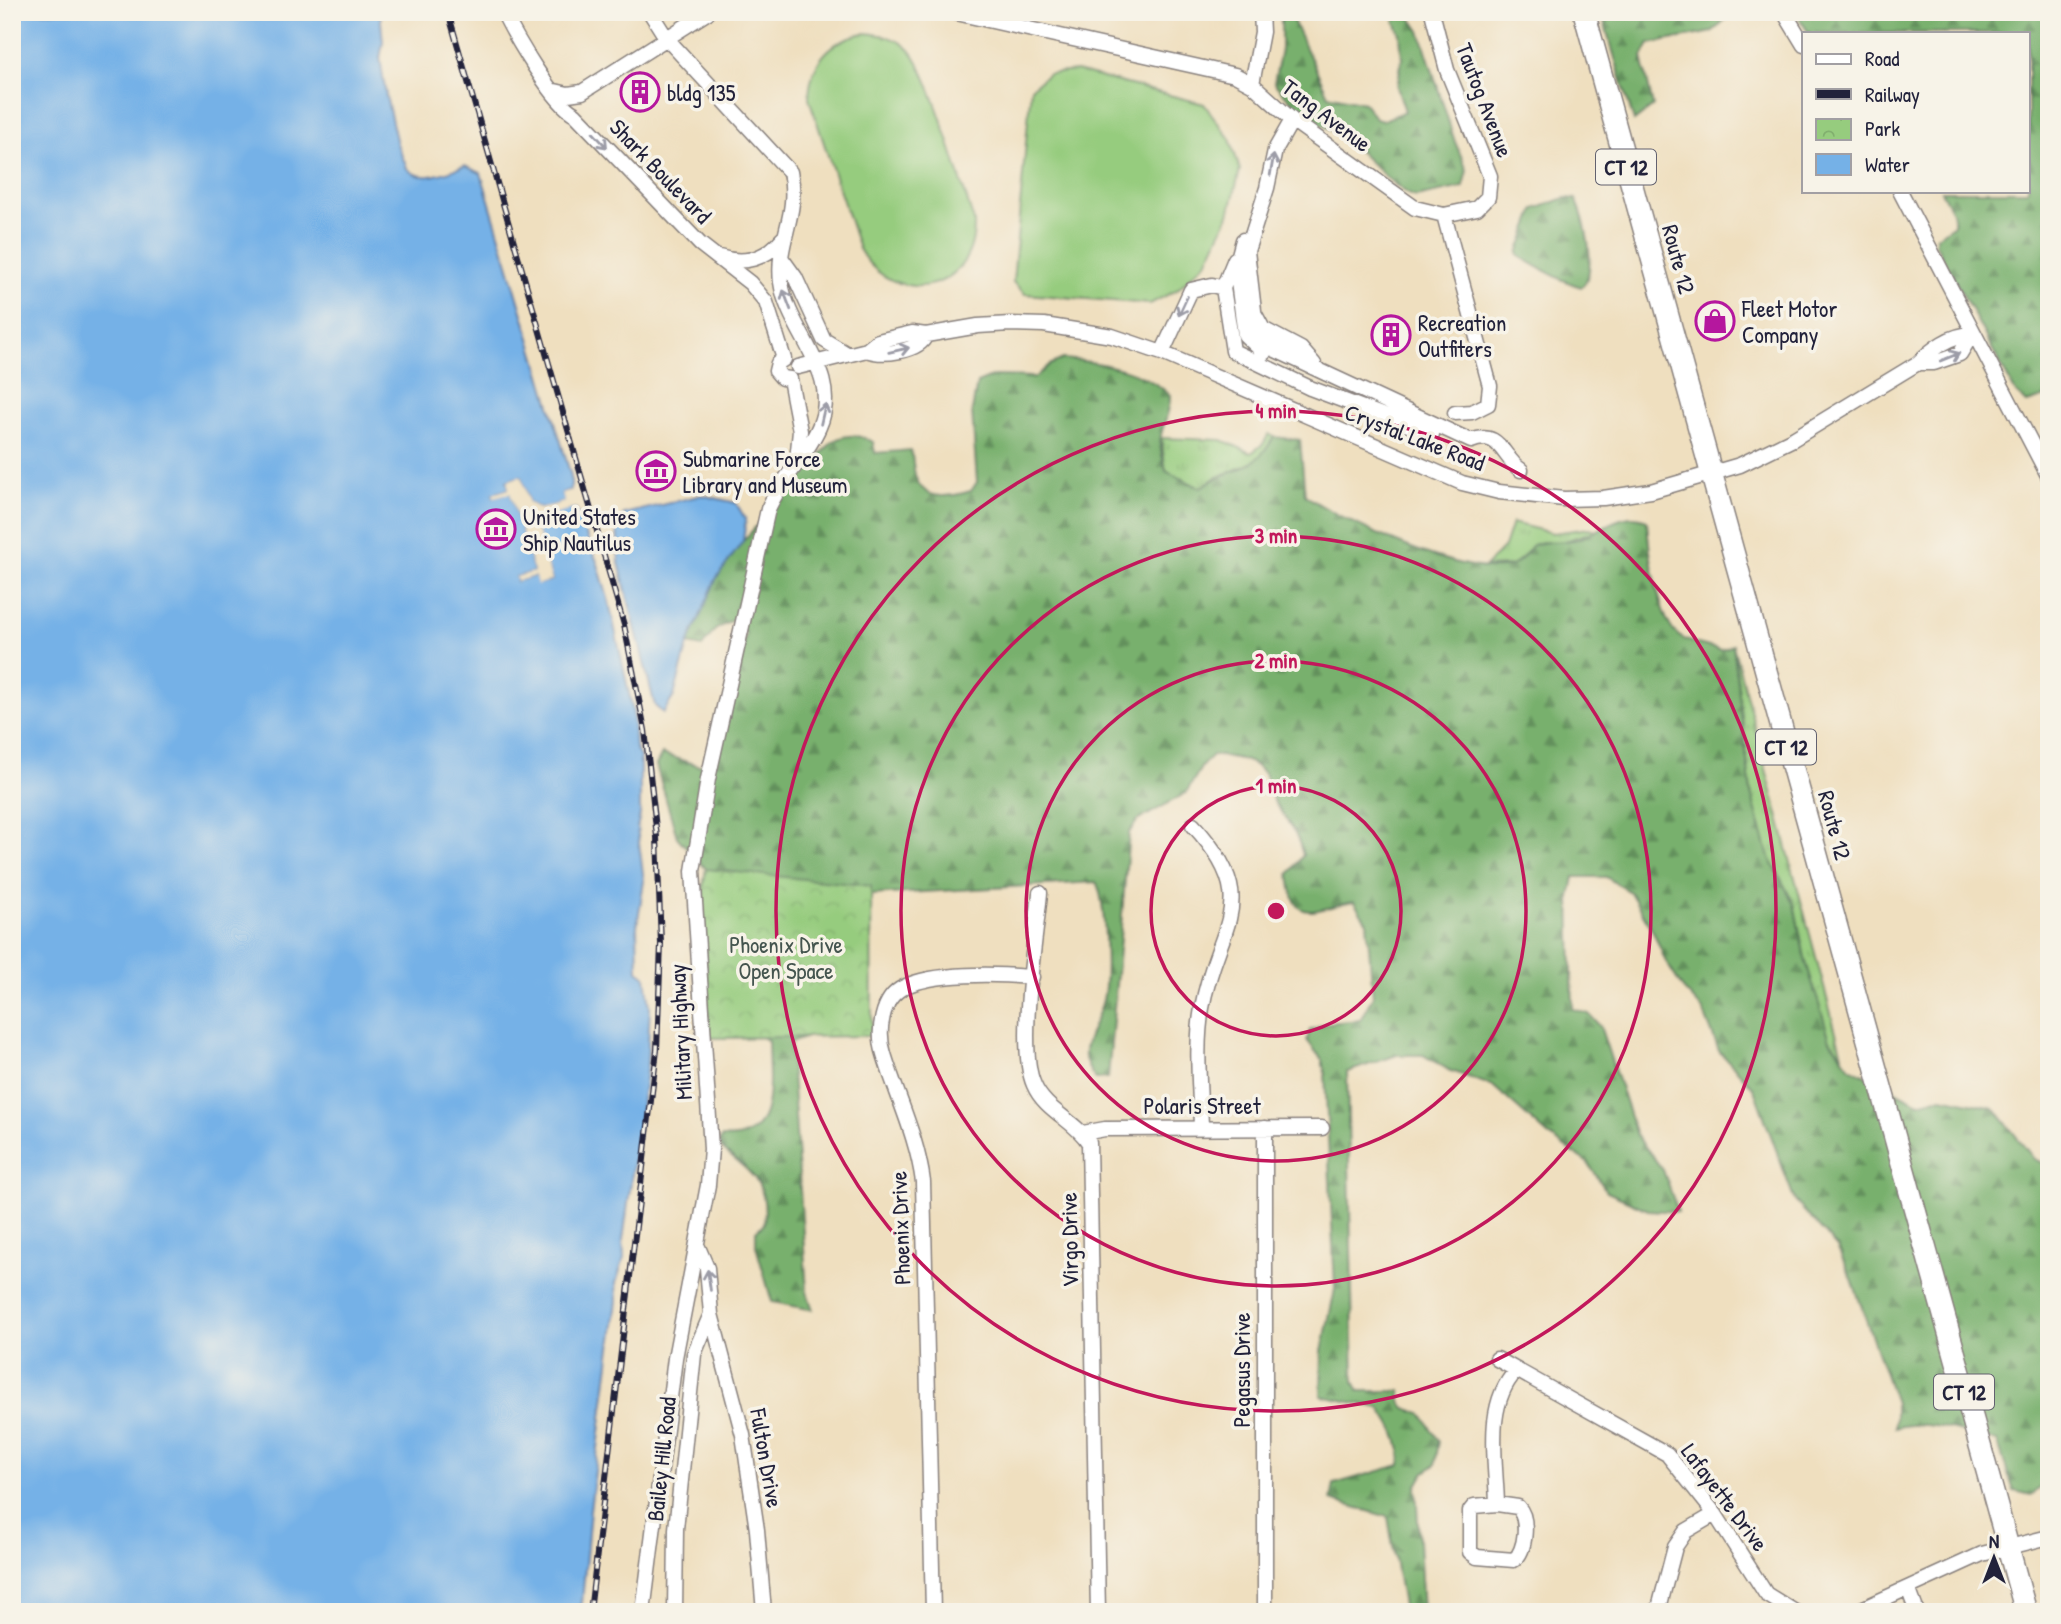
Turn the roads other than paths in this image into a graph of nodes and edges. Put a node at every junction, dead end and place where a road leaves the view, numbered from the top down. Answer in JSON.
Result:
{"nodes":[{"id":1,"x":503,"y":12,"type":"edge"},
{"id":2,"x":650,"y":12,"type":"edge"},
{"id":3,"x":708,"y":12,"type":"edge"},
{"id":4,"x":952,"y":12,"type":"edge"},
{"id":5,"x":1261,"y":12,"type":"edge"},
{"id":6,"x":1432,"y":12,"type":"edge"},
{"id":7,"x":1584,"y":12,"type":"edge"},
{"id":8,"x":1784,"y":12,"type":"edge"},
{"id":9,"x":667,"y":39,"type":"junction"},
{"id":10,"x":1802,"y":42,"type":"edge"},
{"id":11,"x":1252,"y":85,"type":"junction"},
{"id":12,"x":555,"y":91,"type":"junction"},
{"id":13,"x":582,"y":92,"type":"junction"},
{"id":14,"x":575,"y":114,"type":"junction"},
{"id":15,"x":1292,"y":120,"type":"junction"},
{"id":16,"x":1901,"y":192,"type":"edge"},
{"id":17,"x":1264,"y":201,"type":"junction"},
{"id":18,"x":1444,"y":215,"type":"junction"},
{"id":19,"x":783,"y":239,"type":"junction"},
{"id":20,"x":1239,"y":250,"type":"junction"},
{"id":21,"x":715,"y":255,"type":"junction"},
{"id":22,"x":782,"y":259,"type":"junction"},
{"id":23,"x":1231,"y":268,"type":"junction"},
{"id":24,"x":1223,"y":288,"type":"junction"},
{"id":25,"x":1972,"y":334,"type":"junction"},
{"id":26,"x":1162,"y":353,"type":"junction"},
{"id":27,"x":848,"y":354,"type":"junction"},
{"id":28,"x":816,"y":362,"type":"junction"},
{"id":29,"x":1269,"y":370,"type":"junction"},
{"id":30,"x":794,"y":373,"type":"junction"},
{"id":31,"x":1455,"y":413,"type":"dead end"},
{"id":32,"x":1471,"y":441,"type":"junction"},
{"id":33,"x":797,"y":460,"type":"junction"},
{"id":34,"x":1521,"y":470,"type":"dead end"},
{"id":35,"x":1711,"y":475,"type":"junction"},
{"id":36,"x":2049,"y":477,"type":"edge"},
{"id":37,"x":1193,"y":825,"type":"dead end"},
{"id":38,"x":1040,"y":893,"type":"dead end"},
{"id":39,"x":1032,"y":977,"type":"junction"},
{"id":40,"x":1200,"y":1127,"type":"junction"},
{"id":41,"x":1265,"y":1128,"type":"junction"},
{"id":42,"x":1322,"y":1128,"type":"dead end"},
{"id":43,"x":1083,"y":1133,"type":"junction"},
{"id":44,"x":698,"y":1247,"type":"junction"},
{"id":45,"x":687,"y":1295,"type":"junction"},
{"id":46,"x":710,"y":1314,"type":"junction"},
{"id":47,"x":1497,"y":1359,"type":"dead end"},
{"id":48,"x":1516,"y":1371,"type":"junction"},
{"id":49,"x":1497,"y":1504,"type":"junction"},
{"id":50,"x":1715,"y":1514,"type":"junction"},
{"id":51,"x":2049,"y":1538,"type":"edge"},
{"id":52,"x":2007,"y":1547,"type":"junction"},
{"id":53,"x":1908,"y":1588,"type":"junction"},
{"id":54,"x":643,"y":1612,"type":"edge"},
{"id":55,"x":675,"y":1612,"type":"edge"},
{"id":56,"x":764,"y":1612,"type":"edge"},
{"id":57,"x":933,"y":1612,"type":"edge"},
{"id":58,"x":1098,"y":1612,"type":"edge"},
{"id":59,"x":1265,"y":1612,"type":"edge"},
{"id":60,"x":1657,"y":1612,"type":"edge"},
{"id":61,"x":1795,"y":1612,"type":"edge"},
{"id":62,"x":1856,"y":1612,"type":"edge"},
{"id":63,"x":1917,"y":1612,"type":"edge"},
{"id":64,"x":2026,"y":1612,"type":"edge"}],
"edges":[{"from":1,"to":12,"type":"street","name":"Shark Boulevard"},
{"from":2,"to":9,"type":"street","name":"Military Highway"},
{"from":3,"to":9,"type":"street"},
{"from":4,"to":11,"type":"street","name":"Tang Avenue"},
{"from":5,"to":11,"type":"street"},
{"from":6,"to":18,"type":"street","name":"Tautog Avenue"},
{"from":7,"to":35,"type":"highway","name":"Route 12","number":"CT 12"},
{"from":8,"to":10,"type":"street"},
{"from":9,"to":13,"type":"street"},
{"from":9,"to":19,"type":"street","name":"Military Highway"},
{"from":11,"to":15,"type":"street","name":"Tang Avenue"},
{"from":12,"to":13,"type":"street"},
{"from":12,"to":14,"type":"street","name":"Shark Boulevard"},
{"from":13,"to":14,"type":"street"},
{"from":14,"to":21,"type":"street","name":"Shark Boulevard","one_way":true},
{"from":17,"to":15,"type":"street","one_way":true},
{"from":15,"to":18,"type":"street","name":"Tang Avenue"},
{"from":16,"to":25,"type":"street"},
{"from":17,"to":20,"type":"street"},
{"from":17,"to":32,"type":"street"},
{"from":18,"to":31,"type":"street"},
{"from":19,"to":21,"type":"street"},
{"from":19,"to":22,"type":"street","name":"Military Highway"},
{"from":20,"to":23,"type":"street"},
{"from":20,"to":32,"type":"street"},
{"from":21,"to":30,"type":"street","name":"Shark Boulevard"},
{"from":22,"to":27,"type":"street"},
{"from":28,"to":22,"type":"street","name":"Military Highway","one_way":true},
{"from":23,"to":24,"type":"street"},
{"from":23,"to":29,"type":"street"},
{"from":24,"to":26,"type":"street","one_way":true},
{"from":24,"to":29,"type":"street"},
{"from":25,"to":35,"type":"street","name":"Crystal Lake Road"},
{"from":25,"to":36,"type":"street"},
{"from":26,"to":27,"type":"street","name":"Crystal Lake Road"},
{"from":26,"to":35,"type":"street","name":"Crystal Lake Road"},
{"from":27,"to":28,"type":"street","name":"Crystal Lake Road"},
{"from":28,"to":30,"type":"street","name":"Crystal Lake Road"},
{"from":33,"to":28,"type":"street","name":"Military Highway","one_way":true},
{"from":29,"to":32,"type":"street"},
{"from":30,"to":33,"type":"street"},
{"from":32,"to":34,"type":"street"},
{"from":33,"to":44,"type":"street","name":"Military Highway"},
{"from":35,"to":52,"type":"highway","name":"Route 12","number":"CT 12"},
{"from":37,"to":40,"type":"street"},
{"from":38,"to":39,"type":"street"},
{"from":39,"to":43,"type":"street"},
{"from":39,"to":57,"type":"street","name":"Phoenix Drive"},
{"from":40,"to":41,"type":"street","name":"Polaris Street"},
{"from":40,"to":43,"type":"street","name":"Polaris Street"},
{"from":41,"to":42,"type":"street","name":"Polaris Street"},
{"from":41,"to":59,"type":"street","name":"Pegasus Drive"},
{"from":43,"to":58,"type":"street","name":"Virgo Drive"},
{"from":44,"to":45,"type":"street","name":"Military Highway"},
{"from":46,"to":44,"type":"street","name":"Fulton Drive","one_way":true},
{"from":45,"to":46,"type":"street"},
{"from":45,"to":54,"type":"street","name":"Military Highway"},
{"from":46,"to":55,"type":"street","name":"Bailey Hill Road"},
{"from":46,"to":56,"type":"street","name":"Fulton Drive"},
{"from":47,"to":48,"type":"street","name":"Lafayette Drive"},
{"from":48,"to":49,"type":"street"},
{"from":48,"to":50,"type":"street","name":"Lafayette Drive"},
{"from":49,"to":49,"type":"street"},
{"from":50,"to":60,"type":"street"},
{"from":50,"to":61,"type":"street","name":"Lafayette Drive"},
{"from":51,"to":52,"type":"street"},
{"from":52,"to":53,"type":"street"},
{"from":52,"to":64,"type":"highway","name":"Route 12","number":"CT 12"},
{"from":53,"to":62,"type":"street"},
{"from":53,"to":63,"type":"street"}]}
